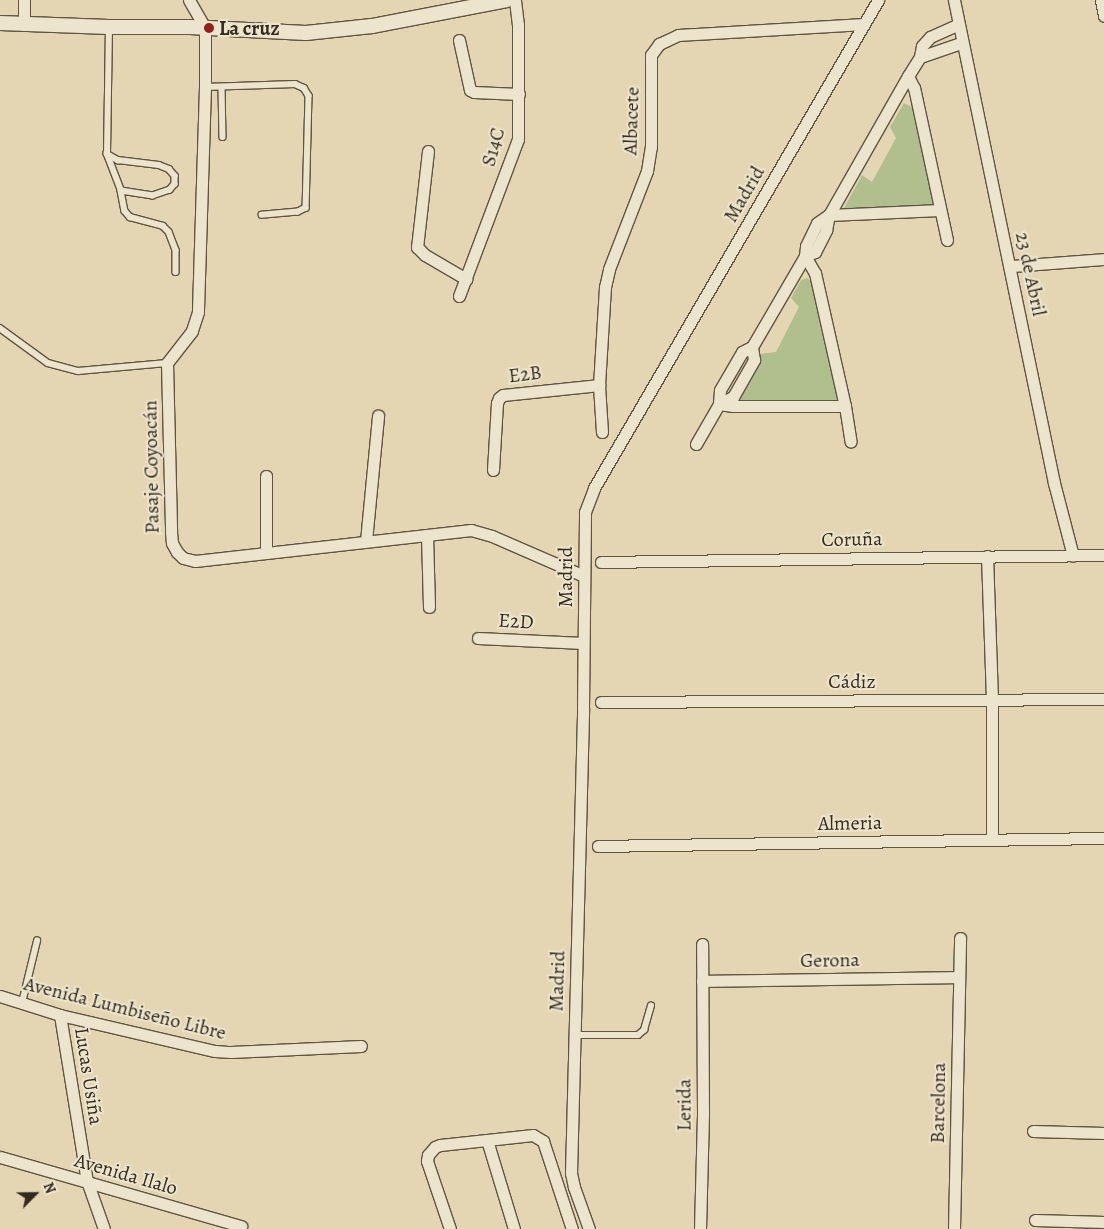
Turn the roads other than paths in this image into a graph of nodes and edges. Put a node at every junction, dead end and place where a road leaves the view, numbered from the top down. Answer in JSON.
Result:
{"nodes":[{"id":1,"x":24,"y":0,"type":"edge"},
{"id":2,"x":189,"y":0,"type":"edge"},
{"id":3,"x":507,"y":0,"type":"edge"},
{"id":4,"x":515,"y":0,"type":"edge"},
{"id":5,"x":878,"y":0,"type":"edge"},
{"id":6,"x":954,"y":0,"type":"edge"},
{"id":7,"x":1101,"y":0,"type":"edge"},
{"id":8,"x":1104,"y":16,"type":"edge"},
{"id":9,"x":0,"y":23,"type":"edge"},
{"id":10,"x":864,"y":24,"type":"junction"},
{"id":11,"x":24,"y":25,"type":"junction"},
{"id":12,"x":957,"y":25,"type":"junction"},
{"id":13,"x":109,"y":28,"type":"junction"},
{"id":14,"x":205,"y":28,"type":"junction"},
{"id":15,"x":459,"y":40,"type":"dead end"},
{"id":16,"x":961,"y":43,"type":"junction"},
{"id":17,"x":920,"y":57,"type":"junction"},
{"id":18,"x":908,"y":76,"type":"junction"},
{"id":19,"x":205,"y":87,"type":"junction"},
{"id":20,"x":222,"y":87,"type":"junction"},
{"id":21,"x":519,"y":94,"type":"junction"},
{"id":22,"x":223,"y":137,"type":"dead end"},
{"id":23,"x":428,"y":150,"type":"dead end"},
{"id":24,"x":107,"y":154,"type":"junction"},
{"id":25,"x":120,"y":191,"type":"junction"},
{"id":26,"x":940,"y":210,"type":"junction"},
{"id":27,"x":262,"y":215,"type":"dead end"},
{"id":28,"x":829,"y":215,"type":"junction"},
{"id":29,"x":947,"y":240,"type":"dead end"},
{"id":30,"x":805,"y":256,"type":"junction"},
{"id":31,"x":1104,"y":259,"type":"edge"},
{"id":32,"x":1011,"y":266,"type":"junction"},
{"id":33,"x":176,"y":272,"type":"dead end"},
{"id":34,"x":466,"y":279,"type":"junction"},
{"id":35,"x":459,"y":296,"type":"dead end"},
{"id":36,"x":0,"y":328,"type":"edge"},
{"id":37,"x":168,"y":363,"type":"junction"},
{"id":38,"x":599,"y":385,"type":"junction"},
{"id":39,"x":719,"y":404,"type":"junction"},
{"id":40,"x":845,"y":406,"type":"junction"},
{"id":41,"x":378,"y":416,"type":"dead end"},
{"id":42,"x":602,"y":432,"type":"dead end"},
{"id":43,"x":851,"y":442,"type":"dead end"},
{"id":44,"x":696,"y":444,"type":"dead end"},
{"id":45,"x":493,"y":470,"type":"dead end"},
{"id":46,"x":266,"y":476,"type":"dead end"},
{"id":47,"x":427,"y":535,"type":"junction"},
{"id":48,"x":366,"y":541,"type":"junction"},
{"id":49,"x":266,"y":553,"type":"junction"},
{"id":50,"x":1104,"y":555,"type":"edge"},
{"id":51,"x":988,"y":556,"type":"junction"},
{"id":52,"x":1073,"y":556,"type":"junction"},
{"id":53,"x":601,"y":562,"type":"dead end"},
{"id":54,"x":584,"y":576,"type":"junction"},
{"id":55,"x":430,"y":607,"type":"dead end"},
{"id":56,"x":478,"y":638,"type":"dead end"},
{"id":57,"x":583,"y":643,"type":"junction"},
{"id":58,"x":992,"y":699,"type":"junction"},
{"id":59,"x":1104,"y":699,"type":"edge"},
{"id":60,"x":601,"y":702,"type":"dead end"},
{"id":61,"x":1104,"y":838,"type":"edge"},
{"id":62,"x":992,"y":840,"type":"junction"},
{"id":63,"x":598,"y":846,"type":"dead end"},
{"id":64,"x":960,"y":938,"type":"dead end"},
{"id":65,"x":37,"y":941,"type":"dead end"},
{"id":66,"x":702,"y":944,"type":"dead end"},
{"id":67,"x":958,"y":977,"type":"junction"},
{"id":68,"x":702,"y":981,"type":"junction"},
{"id":69,"x":0,"y":996,"type":"edge"},
{"id":70,"x":22,"y":1003,"type":"junction"},
{"id":71,"x":651,"y":1006,"type":"dead end"},
{"id":72,"x":60,"y":1015,"type":"junction"},
{"id":73,"x":574,"y":1035,"type":"junction"},
{"id":74,"x":361,"y":1046,"type":"dead end"},
{"id":75,"x":1033,"y":1131,"type":"dead end"},
{"id":76,"x":1104,"y":1133,"type":"edge"},
{"id":77,"x":487,"y":1140,"type":"junction"},
{"id":78,"x":0,"y":1157,"type":"edge"},
{"id":79,"x":86,"y":1181,"type":"junction"},
{"id":80,"x":1035,"y":1220,"type":"dead end"},
{"id":81,"x":1104,"y":1222,"type":"edge"},
{"id":82,"x":241,"y":1226,"type":"dead end"},
{"id":83,"x":104,"y":1229,"type":"edge"},
{"id":84,"x":450,"y":1229,"type":"edge"},
{"id":85,"x":514,"y":1229,"type":"edge"},
{"id":86,"x":572,"y":1229,"type":"edge"},
{"id":87,"x":589,"y":1229,"type":"edge"},
{"id":88,"x":700,"y":1229,"type":"edge"},
{"id":89,"x":954,"y":1229,"type":"edge"}],
"edges":[{"from":1,"to":11,"type":"street"},
{"from":2,"to":14,"type":"street"},
{"from":3,"to":14,"type":"street"},
{"from":4,"to":21,"type":"street","name":"S14C"},
{"from":5,"to":10,"type":"street","name":"Madrid"},
{"from":6,"to":12,"type":"street","name":"23 de Abril"},
{"from":7,"to":8,"type":"street"},
{"from":9,"to":11,"type":"street"},
{"from":10,"to":38,"type":"street","name":"Albacete"},
{"from":10,"to":54,"type":"street","name":"Madrid"},
{"from":11,"to":13,"type":"street"},
{"from":12,"to":16,"type":"street","name":"23 de Abril"},
{"from":12,"to":17,"type":"street"},
{"from":13,"to":14,"type":"street"},
{"from":13,"to":24,"type":"lane"},
{"from":14,"to":19,"type":"street"},
{"from":15,"to":21,"type":"street"},
{"from":16,"to":17,"type":"street"},
{"from":16,"to":32,"type":"street","name":"23 de Abril"},
{"from":17,"to":18,"type":"street"},
{"from":18,"to":26,"type":"street"},
{"from":18,"to":28,"type":"street"},
{"from":19,"to":20,"type":"lane"},
{"from":19,"to":37,"type":"street"},
{"from":20,"to":22,"type":"lane"},
{"from":20,"to":27,"type":"lane"},
{"from":21,"to":34,"type":"street","name":"S14C"},
{"from":23,"to":34,"type":"street"},
{"from":24,"to":25,"type":"lane"},
{"from":24,"to":25,"type":"lane"},
{"from":25,"to":33,"type":"lane"},
{"from":26,"to":28,"type":"street"},
{"from":26,"to":29,"type":"street"},
{"from":28,"to":30,"type":"street"},
{"from":30,"to":39,"type":"street"},
{"from":30,"to":40,"type":"street"},
{"from":31,"to":32,"type":"street"},
{"from":32,"to":52,"type":"street","name":"23 de Abril"},
{"from":34,"to":35,"type":"street","name":"S14C"},
{"from":36,"to":37,"type":"lane"},
{"from":37,"to":49,"type":"street","name":"Pasaje Coyoacán"},
{"from":38,"to":42,"type":"street","name":"Albacete"},
{"from":38,"to":45,"type":"street","name":"E2B"},
{"from":39,"to":40,"type":"street"},
{"from":39,"to":44,"type":"street"},
{"from":40,"to":43,"type":"street"},
{"from":41,"to":48,"type":"street"},
{"from":46,"to":49,"type":"street"},
{"from":47,"to":48,"type":"street","name":"Pasaje Coyoacán"},
{"from":47,"to":54,"type":"street","name":"Pasaje Coyoacán"},
{"from":47,"to":55,"type":"street"},
{"from":48,"to":49,"type":"street","name":"Pasaje Coyoacán"},
{"from":50,"to":52,"type":"street","name":"Coruña"},
{"from":51,"to":52,"type":"street","name":"Coruña"},
{"from":51,"to":53,"type":"street","name":"Coruña"},
{"from":51,"to":58,"type":"street"},
{"from":54,"to":57,"type":"street","name":"Madrid"},
{"from":56,"to":57,"type":"street","name":"E2D"},
{"from":57,"to":73,"type":"street","name":"Madrid"},
{"from":58,"to":59,"type":"street","name":"Cádiz"},
{"from":58,"to":60,"type":"street","name":"Cádiz"},
{"from":58,"to":62,"type":"street"},
{"from":61,"to":62,"type":"street","name":"Almeria"},
{"from":62,"to":63,"type":"street","name":"Almeria"},
{"from":64,"to":67,"type":"street","name":"Barcelona"},
{"from":65,"to":70,"type":"lane"},
{"from":66,"to":68,"type":"street","name":"Lerida"},
{"from":67,"to":68,"type":"street","name":"Gerona"},
{"from":67,"to":89,"type":"street","name":"Barcelona"},
{"from":68,"to":88,"type":"street","name":"Lerida"},
{"from":69,"to":70,"type":"street","name":"Avenida Lumbiseño Libre"},
{"from":70,"to":72,"type":"street","name":"Avenida Lumbiseño Libre"},
{"from":71,"to":73,"type":"lane"},
{"from":72,"to":74,"type":"street","name":"Avenida Lumbiseño Libre"},
{"from":72,"to":79,"type":"street","name":"Lucas Usiña"},
{"from":73,"to":87,"type":"street","name":"Madrid"},
{"from":75,"to":76,"type":"street"},
{"from":77,"to":84,"type":"street"},
{"from":77,"to":85,"type":"street"},
{"from":77,"to":86,"type":"street"},
{"from":78,"to":79,"type":"street","name":"Avenida Ilalo"},
{"from":79,"to":82,"type":"street","name":"Avenida Ilalo"},
{"from":79,"to":83,"type":"street","name":"Lucas Usiña"},
{"from":80,"to":81,"type":"street"}]}
